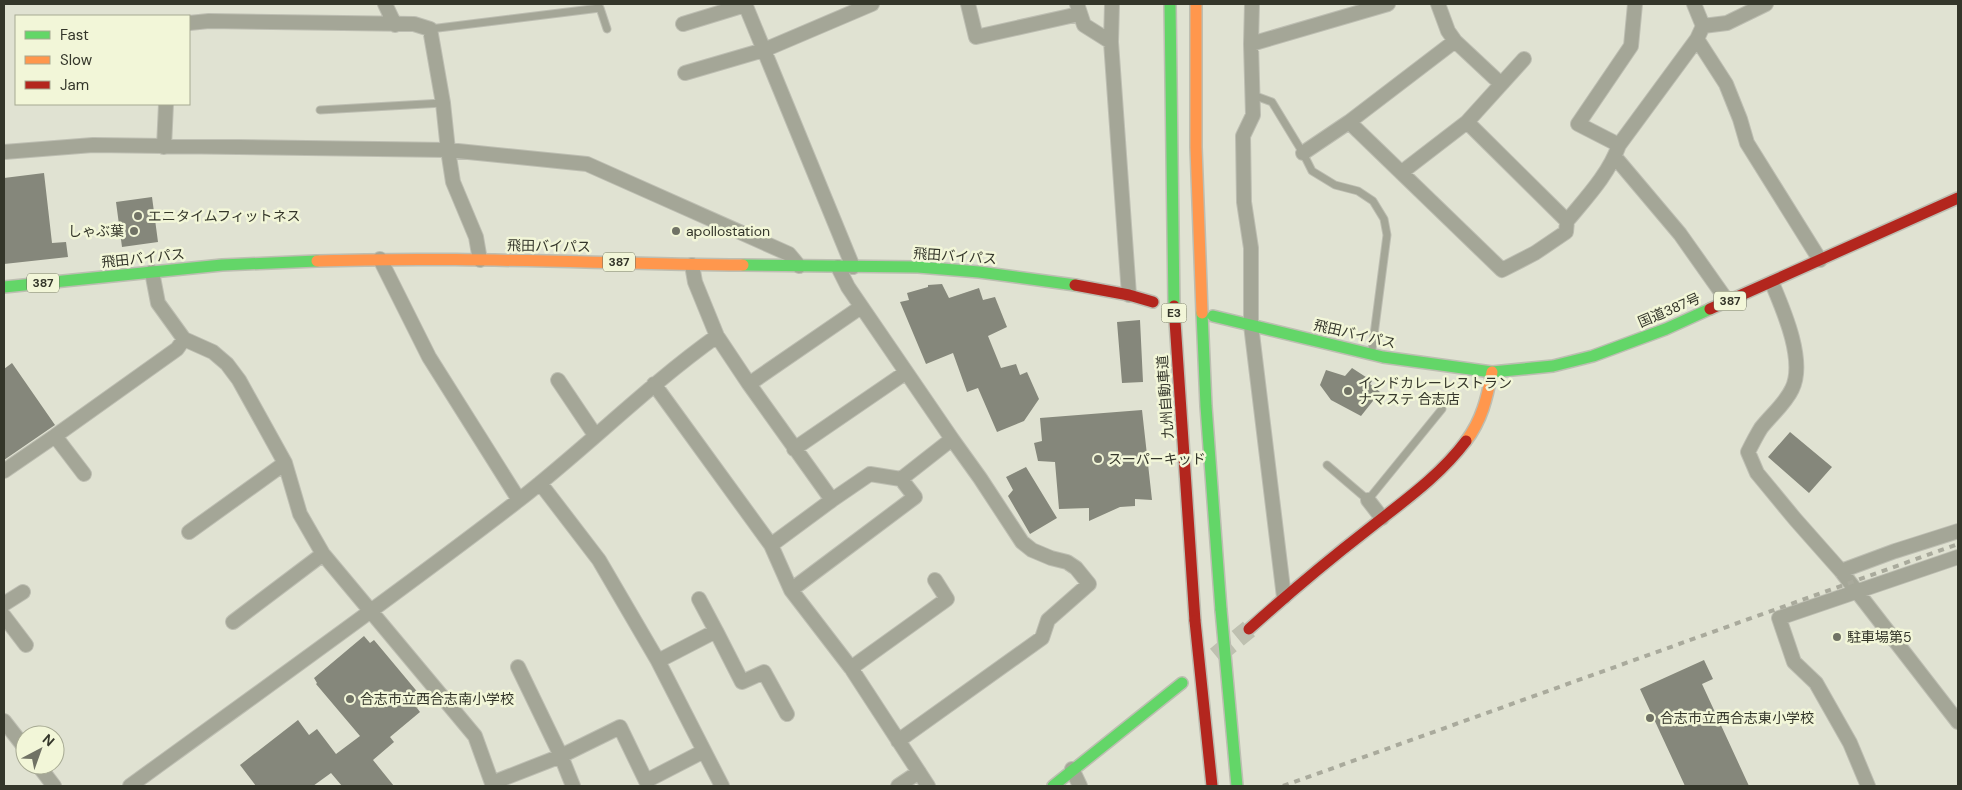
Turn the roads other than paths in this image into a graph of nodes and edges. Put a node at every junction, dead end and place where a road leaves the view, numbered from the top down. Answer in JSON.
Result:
{"nodes":[{"id":1,"x":385,"y":4,"type":"edge"},
{"id":2,"x":745,"y":4,"type":"edge"},
{"id":3,"x":872,"y":4,"type":"edge"},
{"id":4,"x":968,"y":4,"type":"edge"},
{"id":5,"x":1112,"y":4,"type":"edge"},
{"id":6,"x":1170,"y":4,"type":"edge"},
{"id":7,"x":1196,"y":4,"type":"edge"},
{"id":8,"x":1252,"y":4,"type":"edge"},
{"id":9,"x":1388,"y":4,"type":"edge"},
{"id":10,"x":1438,"y":4,"type":"edge"},
{"id":11,"x":1635,"y":4,"type":"edge"},
{"id":12,"x":1694,"y":4,"type":"edge"},
{"id":13,"x":1766,"y":4,"type":"edge"},
{"id":14,"x":1078,"y":9,"type":"edge"},
{"id":15,"x":190,"y":23,"type":"edge"},
{"id":16,"x":683,"y":24,"type":"dead end"},
{"id":17,"x":395,"y":25,"type":"junction"},
{"id":18,"x":1703,"y":26,"type":"junction"},
{"id":19,"x":607,"y":29,"type":"dead end"},
{"id":20,"x":430,"y":30,"type":"junction"},
{"id":21,"x":1697,"y":39,"type":"junction"},
{"id":22,"x":1455,"y":41,"type":"junction"},
{"id":23,"x":1111,"y":42,"type":"junction"},
{"id":24,"x":1251,"y":44,"type":"junction"},
{"id":25,"x":764,"y":50,"type":"junction"},
{"id":26,"x":1524,"y":59,"type":"dead end"},
{"id":27,"x":685,"y":73,"type":"dead end"},
{"id":28,"x":1500,"y":84,"type":"junction"},
{"id":29,"x":1252,"y":95,"type":"junction"},
{"id":30,"x":443,"y":103,"type":"junction"},
{"id":31,"x":166,"y":105,"type":"edge"},
{"id":32,"x":320,"y":110,"type":"dead end"},
{"id":33,"x":1349,"y":122,"type":"junction"},
{"id":34,"x":1467,"y":122,"type":"junction"},
{"id":35,"x":164,"y":146,"type":"junction"},
{"id":36,"x":448,"y":150,"type":"junction"},
{"id":37,"x":1617,"y":151,"type":"junction"},
{"id":38,"x":4,"y":152,"type":"edge"},
{"id":39,"x":1304,"y":153,"type":"junction"},
{"id":40,"x":1402,"y":172,"type":"junction"},
{"id":41,"x":1958,"y":198,"type":"edge"},
{"id":42,"x":1567,"y":222,"type":"junction"},
{"id":43,"x":380,"y":259,"type":"junction"},
{"id":44,"x":480,"y":260,"type":"junction"},
{"id":45,"x":1820,"y":260,"type":"junction"},
{"id":46,"x":692,"y":265,"type":"junction"},
{"id":47,"x":800,"y":266,"type":"junction"},
{"id":48,"x":838,"y":267,"type":"junction"},
{"id":49,"x":853,"y":267,"type":"junction"},
{"id":50,"x":152,"y":272,"type":"junction"},
{"id":51,"x":1772,"y":282,"type":"junction"},
{"id":52,"x":4,"y":288,"type":"edge"},
{"id":53,"x":1129,"y":296,"type":"junction"},
{"id":54,"x":1153,"y":302,"type":"dead end"},
{"id":55,"x":1728,"y":302,"type":"junction"},
{"id":56,"x":861,"y":307,"type":"junction"},
{"id":57,"x":1213,"y":316,"type":"dead end"},
{"id":58,"x":1251,"y":325,"type":"junction"},
{"id":59,"x":717,"y":336,"type":"junction"},
{"id":60,"x":184,"y":339,"type":"junction"},
{"id":61,"x":1371,"y":354,"type":"junction"},
{"id":62,"x":1492,"y":372,"type":"junction"},
{"id":63,"x":905,"y":373,"type":"junction"},
{"id":64,"x":558,"y":380,"type":"dead end"},
{"id":65,"x":654,"y":384,"type":"junction"},
{"id":66,"x":748,"y":384,"type":"junction"},
{"id":67,"x":1442,"y":409,"type":"dead end"},
{"id":68,"x":595,"y":435,"type":"junction"},
{"id":69,"x":56,"y":436,"type":"junction"},
{"id":70,"x":952,"y":439,"type":"junction"},
{"id":71,"x":794,"y":449,"type":"junction"},
{"id":72,"x":285,"y":463,"type":"junction"},
{"id":73,"x":1328,"y":464,"type":"dead end"},
{"id":74,"x":4,"y":471,"type":"edge"},
{"id":75,"x":84,"y":474,"type":"dead end"},
{"id":76,"x":901,"y":479,"type":"junction"},
{"id":77,"x":540,"y":483,"type":"junction"},
{"id":78,"x":519,"y":500,"type":"junction"},
{"id":79,"x":832,"y":500,"type":"junction"},
{"id":80,"x":1368,"y":500,"type":"junction"},
{"id":81,"x":1382,"y":518,"type":"junction"},
{"id":82,"x":1958,"y":531,"type":"edge"},
{"id":83,"x":189,"y":532,"type":"dead end"},
{"id":84,"x":771,"y":545,"type":"junction"},
{"id":85,"x":322,"y":554,"type":"junction"},
{"id":86,"x":1958,"y":558,"type":"edge"},
{"id":87,"x":1841,"y":571,"type":"junction"},
{"id":88,"x":935,"y":580,"type":"dead end"},
{"id":89,"x":791,"y":590,"type":"junction"},
{"id":90,"x":23,"y":592,"type":"dead end"},
{"id":91,"x":1856,"y":592,"type":"junction"},
{"id":92,"x":1284,"y":597,"type":"junction"},
{"id":93,"x":699,"y":599,"type":"dead end"},
{"id":94,"x":4,"y":604,"type":"edge"},
{"id":95,"x":370,"y":611,"type":"junction"},
{"id":96,"x":4,"y":616,"type":"edge"},
{"id":97,"x":233,"y":622,"type":"dead end"},
{"id":98,"x":1249,"y":629,"type":"tunnel mouth"},
{"id":99,"x":716,"y":632,"type":"junction"},
{"id":100,"x":26,"y":645,"type":"dead end"},
{"id":101,"x":658,"y":661,"type":"junction"},
{"id":102,"x":518,"y":667,"type":"dead end"},
{"id":103,"x":851,"y":668,"type":"junction"},
{"id":104,"x":1182,"y":683,"type":"dead end"},
{"id":105,"x":787,"y":714,"type":"dead end"},
{"id":106,"x":4,"y":721,"type":"edge"},
{"id":107,"x":1958,"y":722,"type":"edge"},
{"id":108,"x":15,"y":735,"type":"edge"},
{"id":109,"x":898,"y":741,"type":"junction"},
{"id":110,"x":704,"y":751,"type":"junction"},
{"id":111,"x":561,"y":756,"type":"junction"},
{"id":112,"x":1072,"y":769,"type":"junction"},
{"id":113,"x":919,"y":772,"type":"junction"},
{"id":114,"x":46,"y":775,"type":"edge"},
{"id":115,"x":493,"y":784,"type":"edge"},
{"id":116,"x":54,"y":786,"type":"edge"},
{"id":117,"x":130,"y":786,"type":"edge"},
{"id":118,"x":573,"y":786,"type":"edge"},
{"id":119,"x":722,"y":786,"type":"edge"},
{"id":120,"x":898,"y":786,"type":"edge"},
{"id":121,"x":928,"y":786,"type":"edge"},
{"id":122,"x":1053,"y":786,"type":"edge"},
{"id":123,"x":1080,"y":786,"type":"edge"},
{"id":124,"x":1212,"y":786,"type":"edge"},
{"id":125,"x":1237,"y":786,"type":"edge"},
{"id":126,"x":1868,"y":786,"type":"edge"}],
"edges":[{"from":1,"to":17,"type":"street"},
{"from":2,"to":16,"type":"street"},
{"from":2,"to":25,"type":"street"},
{"from":3,"to":25,"type":"street"},
{"from":4,"to":14,"type":"street"},
{"from":5,"to":23,"type":"street"},
{"from":6,"to":124,"type":"main road","name":"九州自動車道","number":"E3","bridge":true},
{"from":7,"to":125,"type":"main road","number":"E3","bridge":true},
{"from":8,"to":24,"type":"street"},
{"from":9,"to":24,"type":"street"},
{"from":10,"to":22,"type":"street"},
{"from":11,"to":37,"type":"street"},
{"from":12,"to":18,"type":"street"},
{"from":13,"to":18,"type":"street"},
{"from":14,"to":23,"type":"street"},
{"from":15,"to":17,"type":"street"},
{"from":17,"to":20,"type":"street"},
{"from":18,"to":21,"type":"street"},
{"from":19,"to":20,"type":"lane"},
{"from":20,"to":30,"type":"street"},
{"from":21,"to":37,"type":"street"},
{"from":21,"to":45,"type":"street"},
{"from":22,"to":28,"type":"street"},
{"from":22,"to":33,"type":"street"},
{"from":23,"to":53,"type":"street"},
{"from":24,"to":29,"type":"street"},
{"from":25,"to":27,"type":"street"},
{"from":25,"to":49,"type":"street"},
{"from":26,"to":28,"type":"street"},
{"from":28,"to":34,"type":"street"},
{"from":29,"to":39,"type":"lane"},
{"from":29,"to":58,"type":"street"},
{"from":30,"to":32,"type":"lane"},
{"from":30,"to":36,"type":"street"},
{"from":31,"to":35,"type":"street"},
{"from":33,"to":39,"type":"street"},
{"from":33,"to":40,"type":"street"},
{"from":34,"to":40,"type":"street"},
{"from":34,"to":42,"type":"street"},
{"from":35,"to":36,"type":"street"},
{"from":35,"to":38,"type":"street"},
{"from":36,"to":44,"type":"street"},
{"from":36,"to":47,"type":"street"},
{"from":37,"to":42,"type":"street"},
{"from":37,"to":55,"type":"street"},
{"from":39,"to":61,"type":"lane"},
{"from":40,"to":42,"type":"street"},
{"from":41,"to":45,"type":"main road","name":"国道387号","number":"387"},
{"from":43,"to":44,"type":"main road","name":"飛田バイパス","number":"387"},
{"from":43,"to":50,"type":"main road","name":"飛田バイパス","number":"387"},
{"from":43,"to":78,"type":"street"},
{"from":44,"to":46,"type":"main road","name":"飛田バイパス","number":"387"},
{"from":45,"to":51,"type":"main road","name":"国道387号","number":"387"},
{"from":46,"to":47,"type":"main road","name":"飛田バイパス","number":"387"},
{"from":46,"to":59,"type":"street"},
{"from":47,"to":48,"type":"main road","name":"飛田バイパス","number":"387"},
{"from":48,"to":49,"type":"main road","name":"飛田バイパス","number":"387"},
{"from":48,"to":56,"type":"street"},
{"from":49,"to":53,"type":"main road","name":"飛田バイパス","number":"387"},
{"from":50,"to":52,"type":"main road","name":"飛田バイパス","number":"387"},
{"from":50,"to":60,"type":"street"},
{"from":51,"to":55,"type":"main road","name":"国道387号","number":"387"},
{"from":51,"to":87,"type":"street"},
{"from":53,"to":54,"type":"main road","name":"飛田バイパス","number":"387"},
{"from":55,"to":62,"type":"main road","name":"国道387号","number":"387"},
{"from":56,"to":63,"type":"street"},
{"from":56,"to":66,"type":"street"},
{"from":57,"to":58,"type":"main road","name":"飛田バイパス","number":"387"},
{"from":58,"to":61,"type":"main road","name":"飛田バイパス","number":"387"},
{"from":58,"to":92,"type":"street"},
{"from":59,"to":65,"type":"street"},
{"from":59,"to":66,"type":"street"},
{"from":60,"to":69,"type":"street"},
{"from":60,"to":72,"type":"street"},
{"from":61,"to":62,"type":"main road","name":"飛田バイパス","number":"387"},
{"from":62,"to":81,"type":"main road"},
{"from":63,"to":70,"type":"street"},
{"from":63,"to":71,"type":"street"},
{"from":64,"to":68,"type":"street"},
{"from":65,"to":68,"type":"street"},
{"from":65,"to":84,"type":"street"},
{"from":66,"to":71,"type":"street"},
{"from":67,"to":80,"type":"lane"},
{"from":68,"to":77,"type":"street"},
{"from":69,"to":74,"type":"street"},
{"from":69,"to":75,"type":"street"},
{"from":70,"to":76,"type":"street"},
{"from":70,"to":109,"type":"street"},
{"from":71,"to":79,"type":"street"},
{"from":72,"to":83,"type":"street"},
{"from":72,"to":85,"type":"street"},
{"from":73,"to":80,"type":"lane"},
{"from":76,"to":79,"type":"street"},
{"from":76,"to":89,"type":"street"},
{"from":77,"to":78,"type":"street"},
{"from":77,"to":101,"type":"street"},
{"from":78,"to":95,"type":"street"},
{"from":79,"to":84,"type":"street"},
{"from":80,"to":81,"type":"street"},
{"from":81,"to":92,"type":"main road"},
{"from":82,"to":87,"type":"street"},
{"from":84,"to":89,"type":"street"},
{"from":85,"to":95,"type":"street"},
{"from":85,"to":97,"type":"street"},
{"from":86,"to":91,"type":"street"},
{"from":87,"to":91,"type":"street"},
{"from":88,"to":103,"type":"street"},
{"from":89,"to":103,"type":"street"},
{"from":90,"to":94,"type":"street"},
{"from":91,"to":107,"type":"street"},
{"from":91,"to":126,"type":"street"},
{"from":92,"to":98,"type":"main road"},
{"from":93,"to":99,"type":"street"},
{"from":95,"to":115,"type":"street"},
{"from":95,"to":117,"type":"street"},
{"from":96,"to":100,"type":"street"},
{"from":99,"to":101,"type":"street"},
{"from":99,"to":105,"type":"street"},
{"from":101,"to":110,"type":"street"},
{"from":102,"to":111,"type":"street"},
{"from":103,"to":109,"type":"street"},
{"from":104,"to":112,"type":"main road"},
{"from":106,"to":108,"type":"street"},
{"from":109,"to":113,"type":"street"},
{"from":110,"to":111,"type":"street"},
{"from":110,"to":119,"type":"street"},
{"from":111,"to":115,"type":"street"},
{"from":111,"to":118,"type":"street"},
{"from":112,"to":122,"type":"main road"},
{"from":112,"to":123,"type":"street"},
{"from":113,"to":120,"type":"street"},
{"from":113,"to":121,"type":"street"},
{"from":114,"to":116,"type":"street"}]}
